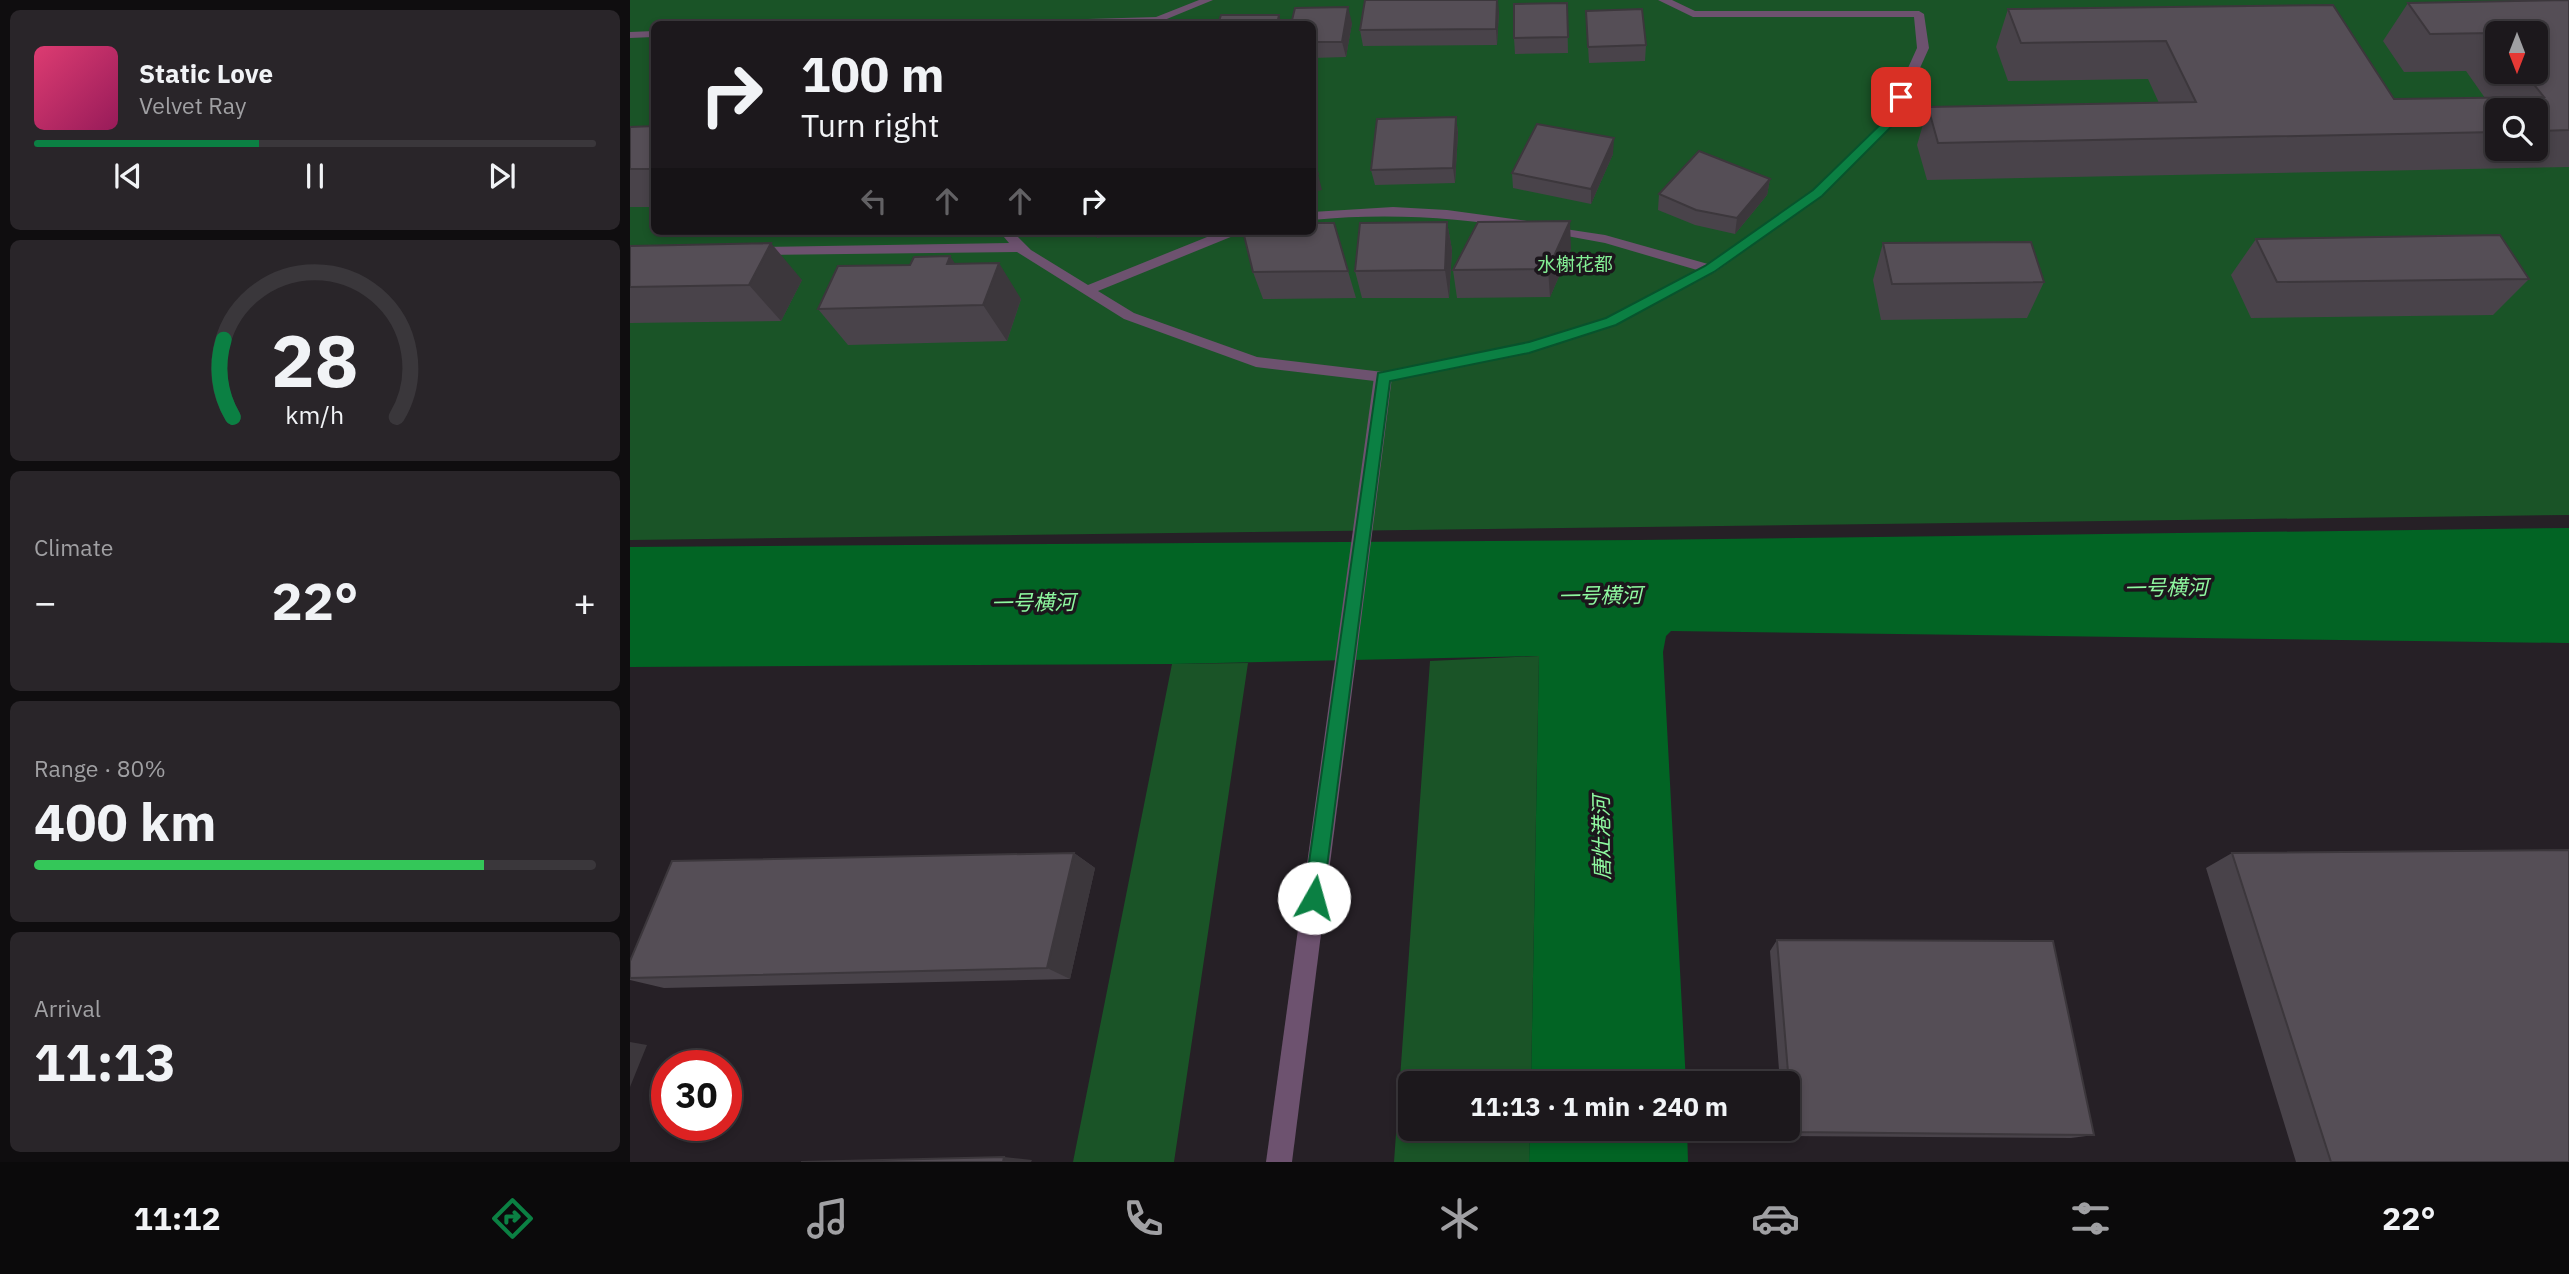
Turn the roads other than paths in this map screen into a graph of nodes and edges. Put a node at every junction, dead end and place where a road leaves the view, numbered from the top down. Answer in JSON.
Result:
{"nodes":[{"id":1,"x":1208,"y":0,"type":"edge"},
{"id":2,"x":1663,"y":0,"type":"edge"},
{"id":3,"x":1122,"y":21,"type":"edge"},
{"id":4,"x":651,"y":34,"type":"edge"},
{"id":5,"x":630,"y":35,"type":"edge"},
{"id":6,"x":1316,"y":216,"type":"edge"},
{"id":7,"x":1009,"y":235,"type":"edge"},
{"id":8,"x":1224,"y":235,"type":"edge"},
{"id":9,"x":1021,"y":247,"type":"junction"},
{"id":10,"x":742,"y":251,"type":"edge"},
{"id":11,"x":1710,"y":269,"type":"junction"},
{"id":12,"x":1087,"y":290,"type":"junction"},
{"id":13,"x":1383,"y":377,"type":"junction"},
{"id":14,"x":1279,"y":1162,"type":"edge"}],
"edges":[{"from":1,"to":3,"type":"lane"},
{"from":2,"to":11,"type":"lane"},
{"from":4,"to":5,"type":"lane"},
{"from":6,"to":11,"type":"lane"},
{"from":7,"to":9,"type":"lane"},
{"from":8,"to":12,"type":"lane"},
{"from":9,"to":10,"type":"lane"},
{"from":9,"to":12,"type":"lane"},
{"from":11,"to":13,"type":"lane"},
{"from":12,"to":13,"type":"lane"},
{"from":13,"to":14,"type":"street"}]}
